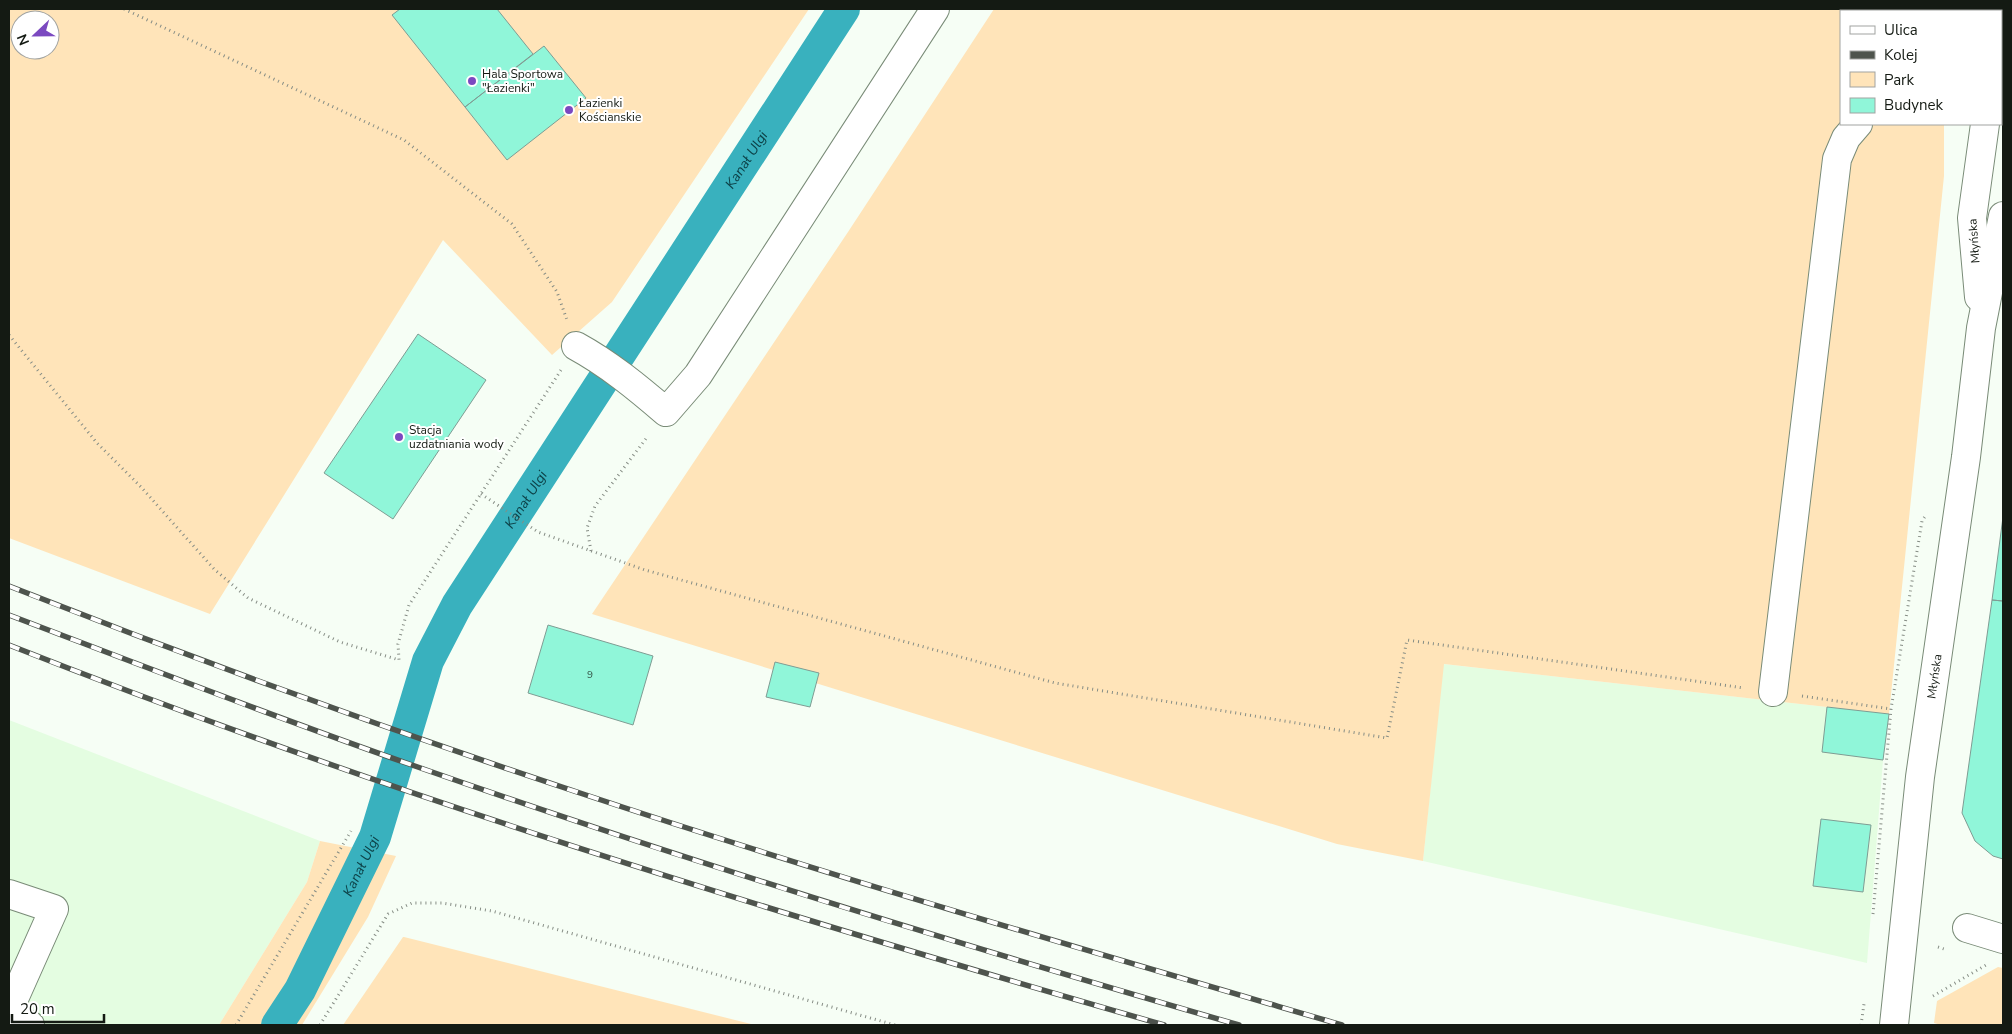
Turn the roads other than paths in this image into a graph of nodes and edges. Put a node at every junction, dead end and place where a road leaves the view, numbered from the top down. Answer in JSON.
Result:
{"nodes":[{"id":1,"x":935,"y":9,"type":"edge"},
{"id":2,"x":1857,"y":125,"type":"edge"},
{"id":3,"x":1985,"y":125,"type":"edge"},
{"id":4,"x":1993,"y":125,"type":"edge"},
{"id":5,"x":2003,"y":134,"type":"edge"},
{"id":6,"x":2003,"y":216,"type":"edge"},
{"id":7,"x":1981,"y":328,"type":"junction"},
{"id":8,"x":584,"y":350,"type":"road end"},
{"id":9,"x":1773,"y":692,"type":"road end"},
{"id":10,"x":9,"y":894,"type":"edge"},
{"id":11,"x":1967,"y":928,"type":"dead end"},
{"id":12,"x":1997,"y":951,"type":"edge"},
{"id":13,"x":9,"y":1010,"type":"edge"},
{"id":14,"x":9,"y":1017,"type":"edge"},
{"id":15,"x":30,"y":1025,"type":"edge"},
{"id":16,"x":1894,"y":1025,"type":"edge"}],
"edges":[{"from":1,"to":8,"type":"street"},
{"from":2,"to":9,"type":"street"},
{"from":3,"to":7,"type":"street","name":"Młyńska"},
{"from":4,"to":5,"type":"street"},
{"from":6,"to":7,"type":"street","name":"Młyńska"},
{"from":7,"to":16,"type":"street","name":"Młyńska"},
{"from":10,"to":13,"type":"street"},
{"from":11,"to":12,"type":"street"},
{"from":14,"to":15,"type":"street"}]}
